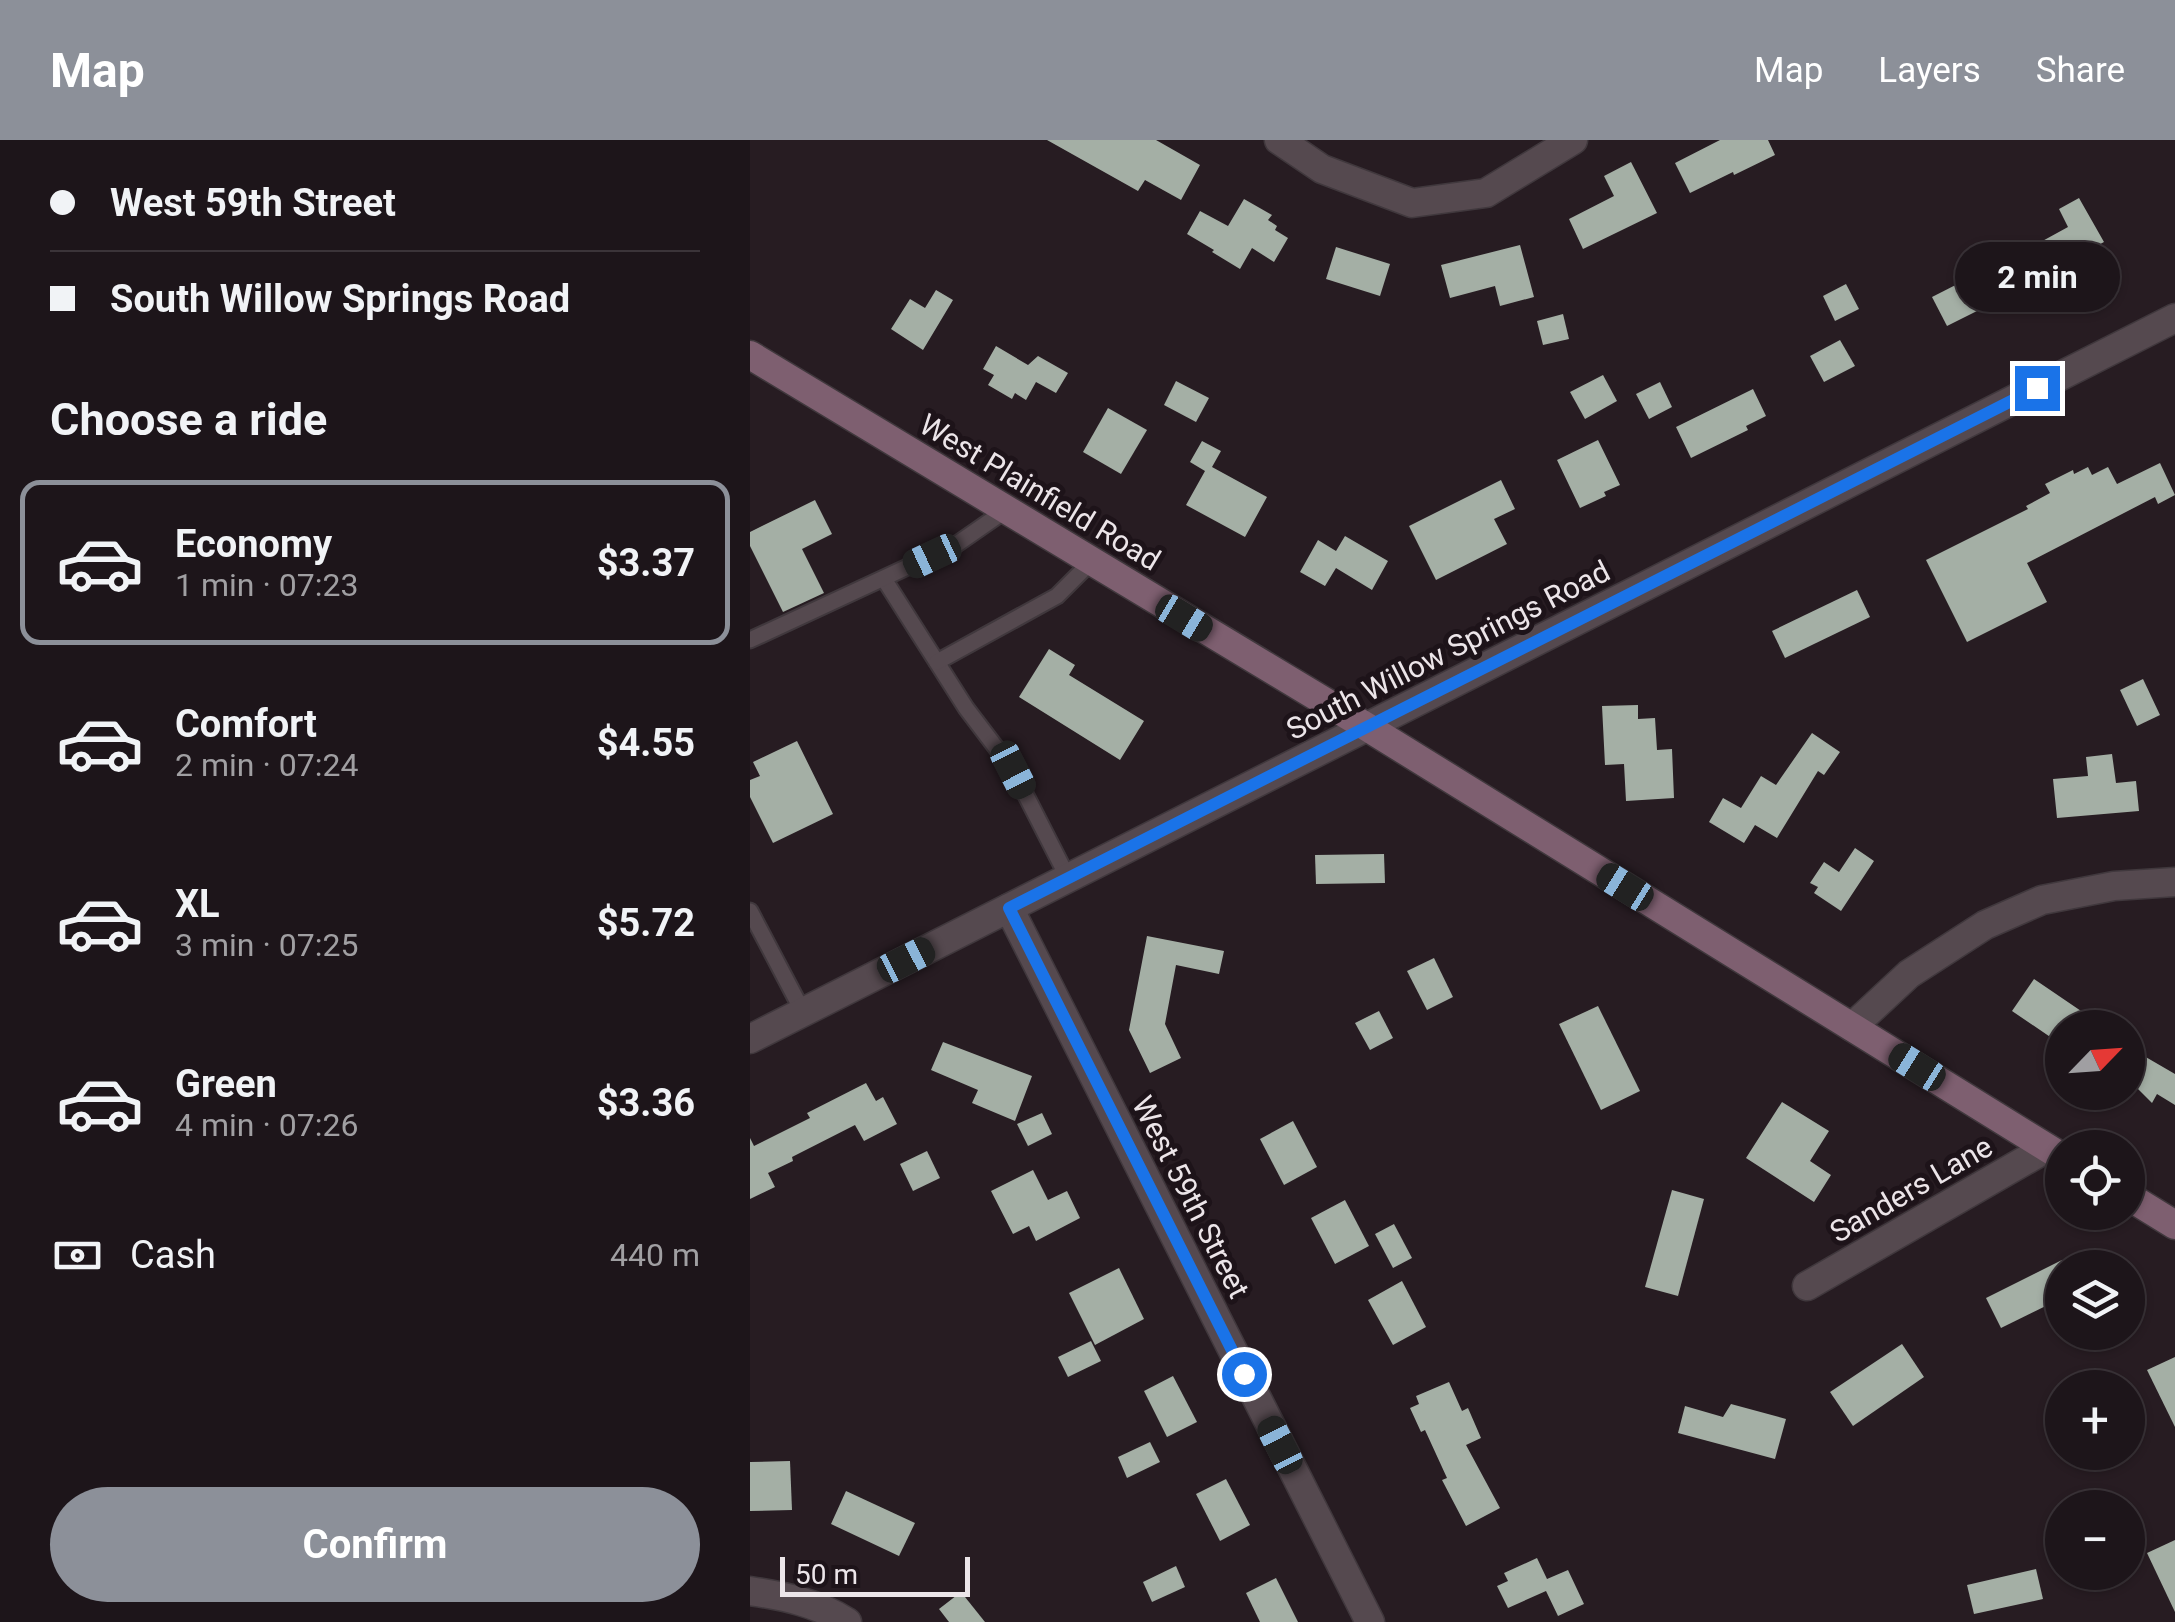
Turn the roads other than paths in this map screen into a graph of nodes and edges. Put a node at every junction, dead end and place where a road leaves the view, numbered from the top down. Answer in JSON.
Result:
{"nodes":[{"id":1,"x":1279,"y":140,"type":"edge"},
{"id":2,"x":1573,"y":140,"type":"edge"},
{"id":3,"x":2175,"y":318,"type":"edge"},
{"id":4,"x":750,"y":354,"type":"edge"},
{"id":5,"x":1006,"y":510,"type":"junction"},
{"id":6,"x":1091,"y":562,"type":"junction"},
{"id":7,"x":884,"y":579,"type":"junction"},
{"id":8,"x":750,"y":640,"type":"edge"},
{"id":9,"x":937,"y":662,"type":"junction"},
{"id":10,"x":1367,"y":727,"type":"junction"},
{"id":11,"x":1068,"y":878,"type":"junction"},
{"id":12,"x":2175,"y":882,"type":"edge"},
{"id":13,"x":1009,"y":908,"type":"junction"},
{"id":14,"x":750,"y":911,"type":"edge"},
{"id":15,"x":803,"y":1012,"type":"junction"},
{"id":16,"x":1852,"y":1026,"type":"junction"},
{"id":17,"x":750,"y":1039,"type":"edge"},
{"id":18,"x":2045,"y":1147,"type":"edge"},
{"id":19,"x":2045,"y":1158,"type":"edge"},
{"id":20,"x":2145,"y":1206,"type":"edge"},
{"id":21,"x":2175,"y":1224,"type":"edge"},
{"id":22,"x":1807,"y":1286,"type":"dead end"},
{"id":23,"x":750,"y":1591,"type":"edge"},
{"id":24,"x":847,"y":1622,"type":"edge"},
{"id":25,"x":1370,"y":1622,"type":"edge"}],
"edges":[{"from":1,"to":2,"type":"street"},
{"from":3,"to":10,"type":"street","name":"South Willow Springs Road"},
{"from":4,"to":5,"type":"main road","name":"West Plainfield Road"},
{"from":5,"to":6,"type":"main road","name":"West Plainfield Road"},
{"from":5,"to":7,"type":"lane"},
{"from":6,"to":9,"type":"lane"},
{"from":6,"to":10,"type":"main road","name":"West Plainfield Road"},
{"from":7,"to":8,"type":"lane"},
{"from":7,"to":9,"type":"lane"},
{"from":9,"to":11,"type":"lane"},
{"from":10,"to":11,"type":"street","name":"South Willow Springs Road"},
{"from":10,"to":16,"type":"main road","name":"West Plainfield Road"},
{"from":11,"to":13,"type":"street","name":"South Willow Springs Road"},
{"from":12,"to":16,"type":"street"},
{"from":13,"to":15,"type":"street","name":"South Willow Springs Road"},
{"from":13,"to":25,"type":"street","name":"West 59th Street"},
{"from":14,"to":15,"type":"lane"},
{"from":15,"to":17,"type":"street","name":"South Willow Springs Road"},
{"from":16,"to":18,"type":"main road","name":"West Plainfield Road"},
{"from":19,"to":22,"type":"street","name":"Sanders Lane"},
{"from":20,"to":21,"type":"main road"},
{"from":23,"to":24,"type":"street"}]}
